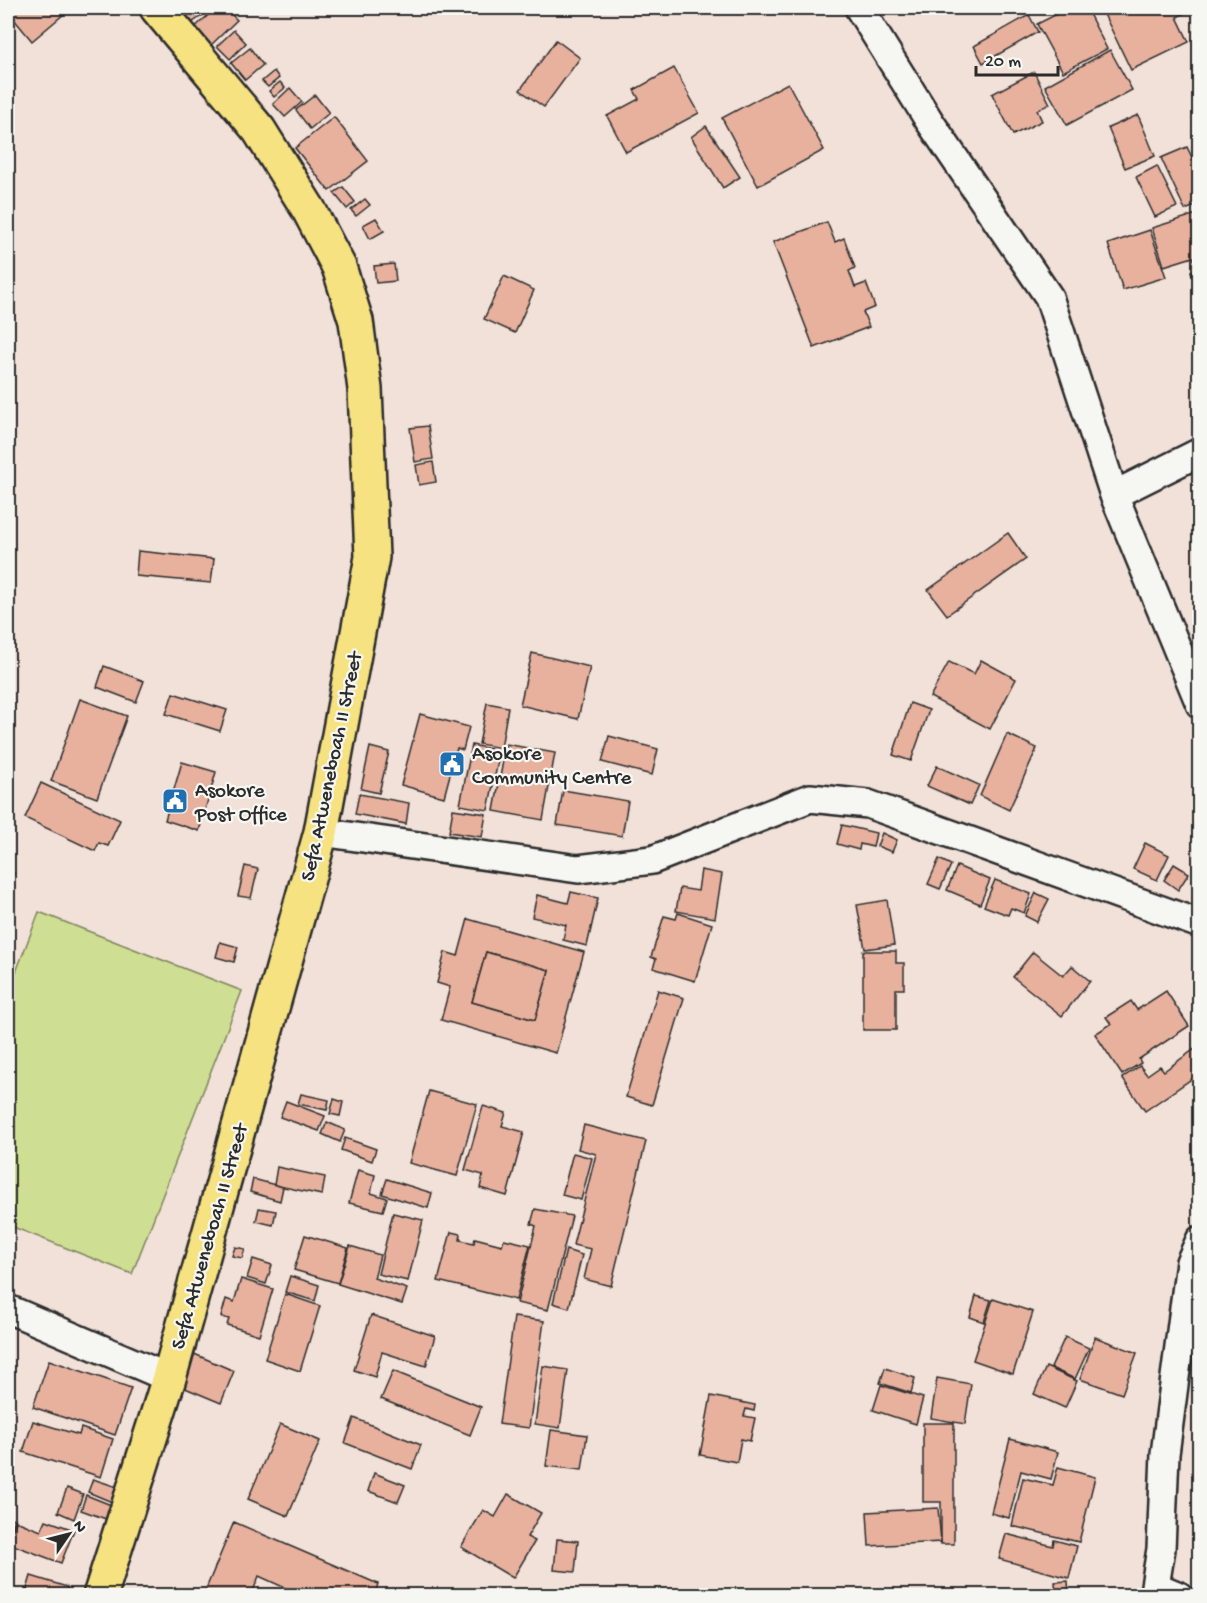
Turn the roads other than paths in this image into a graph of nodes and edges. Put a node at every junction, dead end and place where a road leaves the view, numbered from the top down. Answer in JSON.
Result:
{"nodes":[{"id":1,"x":157,"y":8,"type":"edge"},
{"id":2,"x":859,"y":8,"type":"edge"},
{"id":3,"x":1200,"y":452,"type":"edge"},
{"id":4,"x":1114,"y":495,"type":"junction"},
{"id":5,"x":1200,"y":704,"type":"edge"},
{"id":6,"x":321,"y":832,"type":"junction"},
{"id":7,"x":1200,"y":924,"type":"edge"},
{"id":8,"x":1200,"y":1240,"type":"edge"},
{"id":9,"x":8,"y":1309,"type":"edge"},
{"id":10,"x":169,"y":1378,"type":"junction"},
{"id":11,"x":1162,"y":1592,"type":"edge"},
{"id":12,"x":100,"y":1596,"type":"edge"}],
"edges":[{"from":1,"to":6,"type":"main road","name":"Sefa Atweneboah II Street"},
{"from":2,"to":4,"type":"street"},
{"from":3,"to":4,"type":"street"},
{"from":4,"to":5,"type":"street"},
{"from":6,"to":7,"type":"street"},
{"from":6,"to":10,"type":"main road","name":"Sefa Atweneboah II Street"},
{"from":8,"to":11,"type":"street"},
{"from":9,"to":10,"type":"street"},
{"from":10,"to":12,"type":"main road","name":"Sefa Atweneboah II Street"}]}
